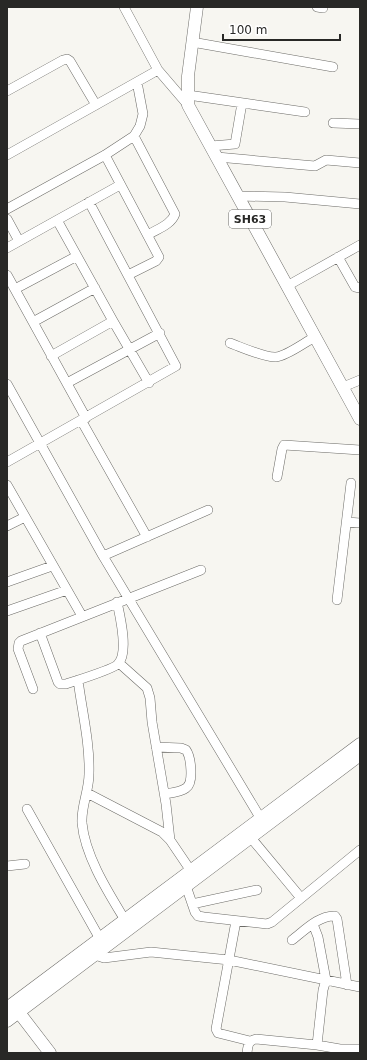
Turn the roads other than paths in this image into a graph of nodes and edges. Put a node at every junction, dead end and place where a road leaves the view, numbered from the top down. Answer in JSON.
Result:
{"nodes":[{"id":1,"x":124,"y":7,"type":"edge"},
{"id":2,"x":197,"y":7,"type":"edge"},
{"id":3,"x":192,"y":42,"type":"junction"},
{"id":4,"x":333,"y":67,"type":"dead end"},
{"id":5,"x":158,"y":70,"type":"junction"},
{"id":6,"x":137,"y":82,"type":"junction"},
{"id":7,"x":7,"y":91,"type":"edge"},
{"id":8,"x":188,"y":100,"type":"junction"},
{"id":9,"x":242,"y":103,"type":"junction"},
{"id":10,"x":96,"y":106,"type":"junction"},
{"id":11,"x":305,"y":112,"type":"dead end"},
{"id":12,"x":333,"y":123,"type":"dead end"},
{"id":13,"x":360,"y":124,"type":"edge"},
{"id":14,"x":134,"y":136,"type":"junction"},
{"id":15,"x":211,"y":146,"type":"junction"},
{"id":16,"x":7,"y":154,"type":"edge"},
{"id":17,"x":105,"y":155,"type":"junction"},
{"id":18,"x":217,"y":158,"type":"junction"},
{"id":19,"x":360,"y":163,"type":"edge"},
{"id":20,"x":120,"y":185,"type":"junction"},
{"id":21,"x":238,"y":196,"type":"junction"},
{"id":22,"x":89,"y":202,"type":"junction"},
{"id":23,"x":360,"y":204,"type":"edge"},
{"id":24,"x":7,"y":209,"type":"edge"},
{"id":25,"x":7,"y":219,"type":"edge"},
{"id":26,"x":57,"y":220,"type":"junction"},
{"id":27,"x":148,"y":235,"type":"junction"},
{"id":28,"x":19,"y":241,"type":"junction"},
{"id":29,"x":360,"y":245,"type":"edge"},
{"id":30,"x":7,"y":248,"type":"edge"},
{"id":31,"x":77,"y":256,"type":"junction"},
{"id":32,"x":338,"y":257,"type":"junction"},
{"id":33,"x":7,"y":275,"type":"edge"},
{"id":34,"x":128,"y":275,"type":"junction"},
{"id":35,"x":287,"y":286,"type":"junction"},
{"id":36,"x":94,"y":288,"type":"junction"},
{"id":37,"x":360,"y":288,"type":"edge"},
{"id":38,"x":15,"y":289,"type":"junction"},
{"id":39,"x":33,"y":322,"type":"junction"},
{"id":40,"x":113,"y":322,"type":"junction"},
{"id":41,"x":160,"y":333,"type":"junction"},
{"id":42,"x":315,"y":337,"type":"junction"},
{"id":43,"x":230,"y":344,"type":"dead end"},
{"id":44,"x":129,"y":349,"type":"junction"},
{"id":45,"x":51,"y":356,"type":"junction"},
{"id":46,"x":360,"y":380,"type":"edge"},
{"id":47,"x":67,"y":383,"type":"junction"},
{"id":48,"x":149,"y":383,"type":"junction"},
{"id":49,"x":7,"y":384,"type":"edge"},
{"id":50,"x":343,"y":388,"type":"junction"},
{"id":51,"x":360,"y":418,"type":"edge"},
{"id":52,"x":83,"y":419,"type":"junction"},
{"id":53,"x":40,"y":444,"type":"junction"},
{"id":54,"x":360,"y":450,"type":"edge"},
{"id":55,"x":7,"y":462,"type":"edge"},
{"id":56,"x":277,"y":477,"type":"dead end"},
{"id":57,"x":351,"y":483,"type":"dead end"},
{"id":58,"x":8,"y":490,"type":"edge"},
{"id":59,"x":208,"y":510,"type":"dead end"},
{"id":60,"x":24,"y":517,"type":"junction"},
{"id":61,"x":347,"y":522,"type":"junction"},
{"id":62,"x":360,"y":523,"type":"edge"},
{"id":63,"x":7,"y":526,"type":"edge"},
{"id":64,"x":147,"y":537,"type":"junction"},
{"id":65,"x":103,"y":556,"type":"junction"},
{"id":66,"x":52,"y":566,"type":"junction"},
{"id":67,"x":201,"y":570,"type":"dead end"},
{"id":68,"x":7,"y":582,"type":"edge"},
{"id":69,"x":67,"y":590,"type":"junction"},
{"id":70,"x":128,"y":598,"type":"junction"},
{"id":71,"x":337,"y":600,"type":"dead end"},
{"id":72,"x":117,"y":602,"type":"junction"},
{"id":73,"x":7,"y":611,"type":"edge"},
{"id":74,"x":82,"y":616,"type":"junction"},
{"id":75,"x":40,"y":633,"type":"junction"},
{"id":76,"x":119,"y":663,"type":"junction"},
{"id":77,"x":78,"y":680,"type":"junction"},
{"id":78,"x":32,"y":689,"type":"dead end"},
{"id":79,"x":360,"y":744,"type":"edge"},
{"id":80,"x":156,"y":747,"type":"junction"},
{"id":81,"x":360,"y":755,"type":"edge"},
{"id":82,"x":87,"y":793,"type":"junction"},
{"id":83,"x":164,"y":794,"type":"junction"},
{"id":84,"x":27,"y":809,"type":"dead end"},
{"id":85,"x":261,"y":819,"type":"junction"},
{"id":86,"x":248,"y":834,"type":"junction"},
{"id":87,"x":170,"y":840,"type":"junction"},
{"id":88,"x":360,"y":850,"type":"edge"},
{"id":89,"x":25,"y":864,"type":"dead end"},
{"id":90,"x":7,"y":866,"type":"edge"},
{"id":91,"x":191,"y":871,"type":"junction"},
{"id":92,"x":186,"y":886,"type":"junction"},
{"id":93,"x":257,"y":890,"type":"dead end"},
{"id":94,"x":301,"y":898,"type":"junction"},
{"id":95,"x":192,"y":904,"type":"junction"},
{"id":96,"x":125,"y":920,"type":"junction"},
{"id":97,"x":236,"y":921,"type":"junction"},
{"id":98,"x":312,"y":924,"type":"junction"},
{"id":99,"x":100,"y":939,"type":"junction"},
{"id":100,"x":292,"y":940,"type":"dead end"},
{"id":101,"x":90,"y":953,"type":"junction"},
{"id":102,"x":229,"y":964,"type":"junction"},
{"id":103,"x":325,"y":982,"type":"junction"},
{"id":104,"x":347,"y":984,"type":"junction"},
{"id":105,"x":360,"y":986,"type":"edge"},
{"id":106,"x":11,"y":1007,"type":"edge"},
{"id":107,"x":7,"y":1022,"type":"edge"},
{"id":108,"x":250,"y":1041,"type":"junction"},
{"id":109,"x":316,"y":1045,"type":"junction"},
{"id":110,"x":360,"y":1049,"type":"edge"},
{"id":111,"x":50,"y":1053,"type":"edge"},
{"id":112,"x":247,"y":1053,"type":"edge"}],
"edges":[{"from":1,"to":5,"type":"street"},
{"from":2,"to":3,"type":"main road","number":"SH63"},
{"from":3,"to":4,"type":"street"},
{"from":3,"to":8,"type":"main road","number":"SH63"},
{"from":5,"to":6,"type":"street"},
{"from":5,"to":8,"type":"street"},
{"from":6,"to":10,"type":"street"},
{"from":6,"to":14,"type":"street"},
{"from":7,"to":10,"type":"street"},
{"from":8,"to":9,"type":"street"},
{"from":8,"to":15,"type":"main road","number":"SH63"},
{"from":9,"to":11,"type":"street"},
{"from":9,"to":15,"type":"street"},
{"from":10,"to":16,"type":"street"},
{"from":12,"to":13,"type":"street"},
{"from":14,"to":17,"type":"street"},
{"from":14,"to":27,"type":"street"},
{"from":15,"to":18,"type":"main road","number":"SH63"},
{"from":17,"to":20,"type":"street"},
{"from":17,"to":24,"type":"street"},
{"from":18,"to":19,"type":"street"},
{"from":18,"to":21,"type":"main road","number":"SH63"},
{"from":20,"to":22,"type":"street"},
{"from":20,"to":27,"type":"street"},
{"from":21,"to":23,"type":"street"},
{"from":21,"to":35,"type":"main road","number":"SH63"},
{"from":22,"to":26,"type":"street"},
{"from":22,"to":34,"type":"street"},
{"from":25,"to":28,"type":"street"},
{"from":26,"to":28,"type":"street"},
{"from":26,"to":31,"type":"street"},
{"from":27,"to":34,"type":"street"},
{"from":28,"to":30,"type":"street"},
{"from":29,"to":32,"type":"street"},
{"from":31,"to":36,"type":"street"},
{"from":31,"to":38,"type":"street"},
{"from":32,"to":35,"type":"street"},
{"from":32,"to":37,"type":"street"},
{"from":33,"to":38,"type":"street"},
{"from":34,"to":41,"type":"street"},
{"from":35,"to":42,"type":"main road","number":"SH63"},
{"from":36,"to":39,"type":"street"},
{"from":36,"to":40,"type":"street"},
{"from":38,"to":39,"type":"street"},
{"from":39,"to":45,"type":"street"},
{"from":40,"to":44,"type":"street"},
{"from":40,"to":45,"type":"street"},
{"from":41,"to":44,"type":"street"},
{"from":41,"to":48,"type":"street"},
{"from":42,"to":43,"type":"street"},
{"from":42,"to":50,"type":"main road","number":"SH63"},
{"from":44,"to":47,"type":"street"},
{"from":44,"to":48,"type":"street"},
{"from":45,"to":47,"type":"street"},
{"from":46,"to":50,"type":"street"},
{"from":47,"to":52,"type":"street"},
{"from":48,"to":52,"type":"street"},
{"from":49,"to":53,"type":"street"},
{"from":50,"to":51,"type":"main road","number":"SH63"},
{"from":52,"to":53,"type":"street"},
{"from":52,"to":64,"type":"street"},
{"from":53,"to":55,"type":"street"},
{"from":53,"to":65,"type":"street"},
{"from":54,"to":56,"type":"street"},
{"from":57,"to":61,"type":"street"},
{"from":58,"to":60,"type":"street"},
{"from":59,"to":64,"type":"street"},
{"from":60,"to":63,"type":"street"},
{"from":60,"to":66,"type":"street"},
{"from":61,"to":62,"type":"street"},
{"from":61,"to":71,"type":"street"},
{"from":64,"to":65,"type":"street"},
{"from":65,"to":70,"type":"street"},
{"from":66,"to":68,"type":"street"},
{"from":66,"to":69,"type":"street"},
{"from":67,"to":70,"type":"street"},
{"from":69,"to":73,"type":"street"},
{"from":69,"to":74,"type":"street"},
{"from":70,"to":72,"type":"street"},
{"from":70,"to":85,"type":"street"},
{"from":72,"to":74,"type":"street"},
{"from":72,"to":76,"type":"street"},
{"from":74,"to":75,"type":"street"},
{"from":75,"to":77,"type":"street"},
{"from":75,"to":78,"type":"street"},
{"from":76,"to":77,"type":"street"},
{"from":76,"to":80,"type":"street"},
{"from":77,"to":82,"type":"street"},
{"from":79,"to":85,"type":"main road"},
{"from":80,"to":83,"type":"street"},
{"from":80,"to":83,"type":"street"},
{"from":81,"to":86,"type":"main road"},
{"from":82,"to":87,"type":"street"},
{"from":82,"to":96,"type":"street"},
{"from":83,"to":87,"type":"street"},
{"from":84,"to":99,"type":"street"},
{"from":85,"to":86,"type":"main road"},
{"from":86,"to":91,"type":"main road"},
{"from":86,"to":92,"type":"main road"},
{"from":86,"to":94,"type":"street"},
{"from":87,"to":91,"type":"street"},
{"from":88,"to":94,"type":"street"},
{"from":89,"to":90,"type":"street"},
{"from":91,"to":96,"type":"main road"},
{"from":92,"to":95,"type":"street"},
{"from":92,"to":101,"type":"main road"},
{"from":93,"to":95,"type":"street"},
{"from":94,"to":97,"type":"street"},
{"from":95,"to":97,"type":"street"},
{"from":96,"to":99,"type":"main road"},
{"from":97,"to":102,"type":"street"},
{"from":98,"to":100,"type":"street"},
{"from":98,"to":103,"type":"street"},
{"from":98,"to":104,"type":"street"},
{"from":99,"to":101,"type":"main road"},
{"from":101,"to":102,"type":"street"},
{"from":101,"to":106,"type":"main road"},
{"from":102,"to":103,"type":"street"},
{"from":102,"to":108,"type":"street"},
{"from":103,"to":104,"type":"street"},
{"from":103,"to":109,"type":"street"},
{"from":104,"to":105,"type":"street"},
{"from":106,"to":107,"type":"main road"},
{"from":106,"to":111,"type":"main road"},
{"from":108,"to":109,"type":"street"},
{"from":108,"to":112,"type":"street"},
{"from":109,"to":110,"type":"street"}]}
